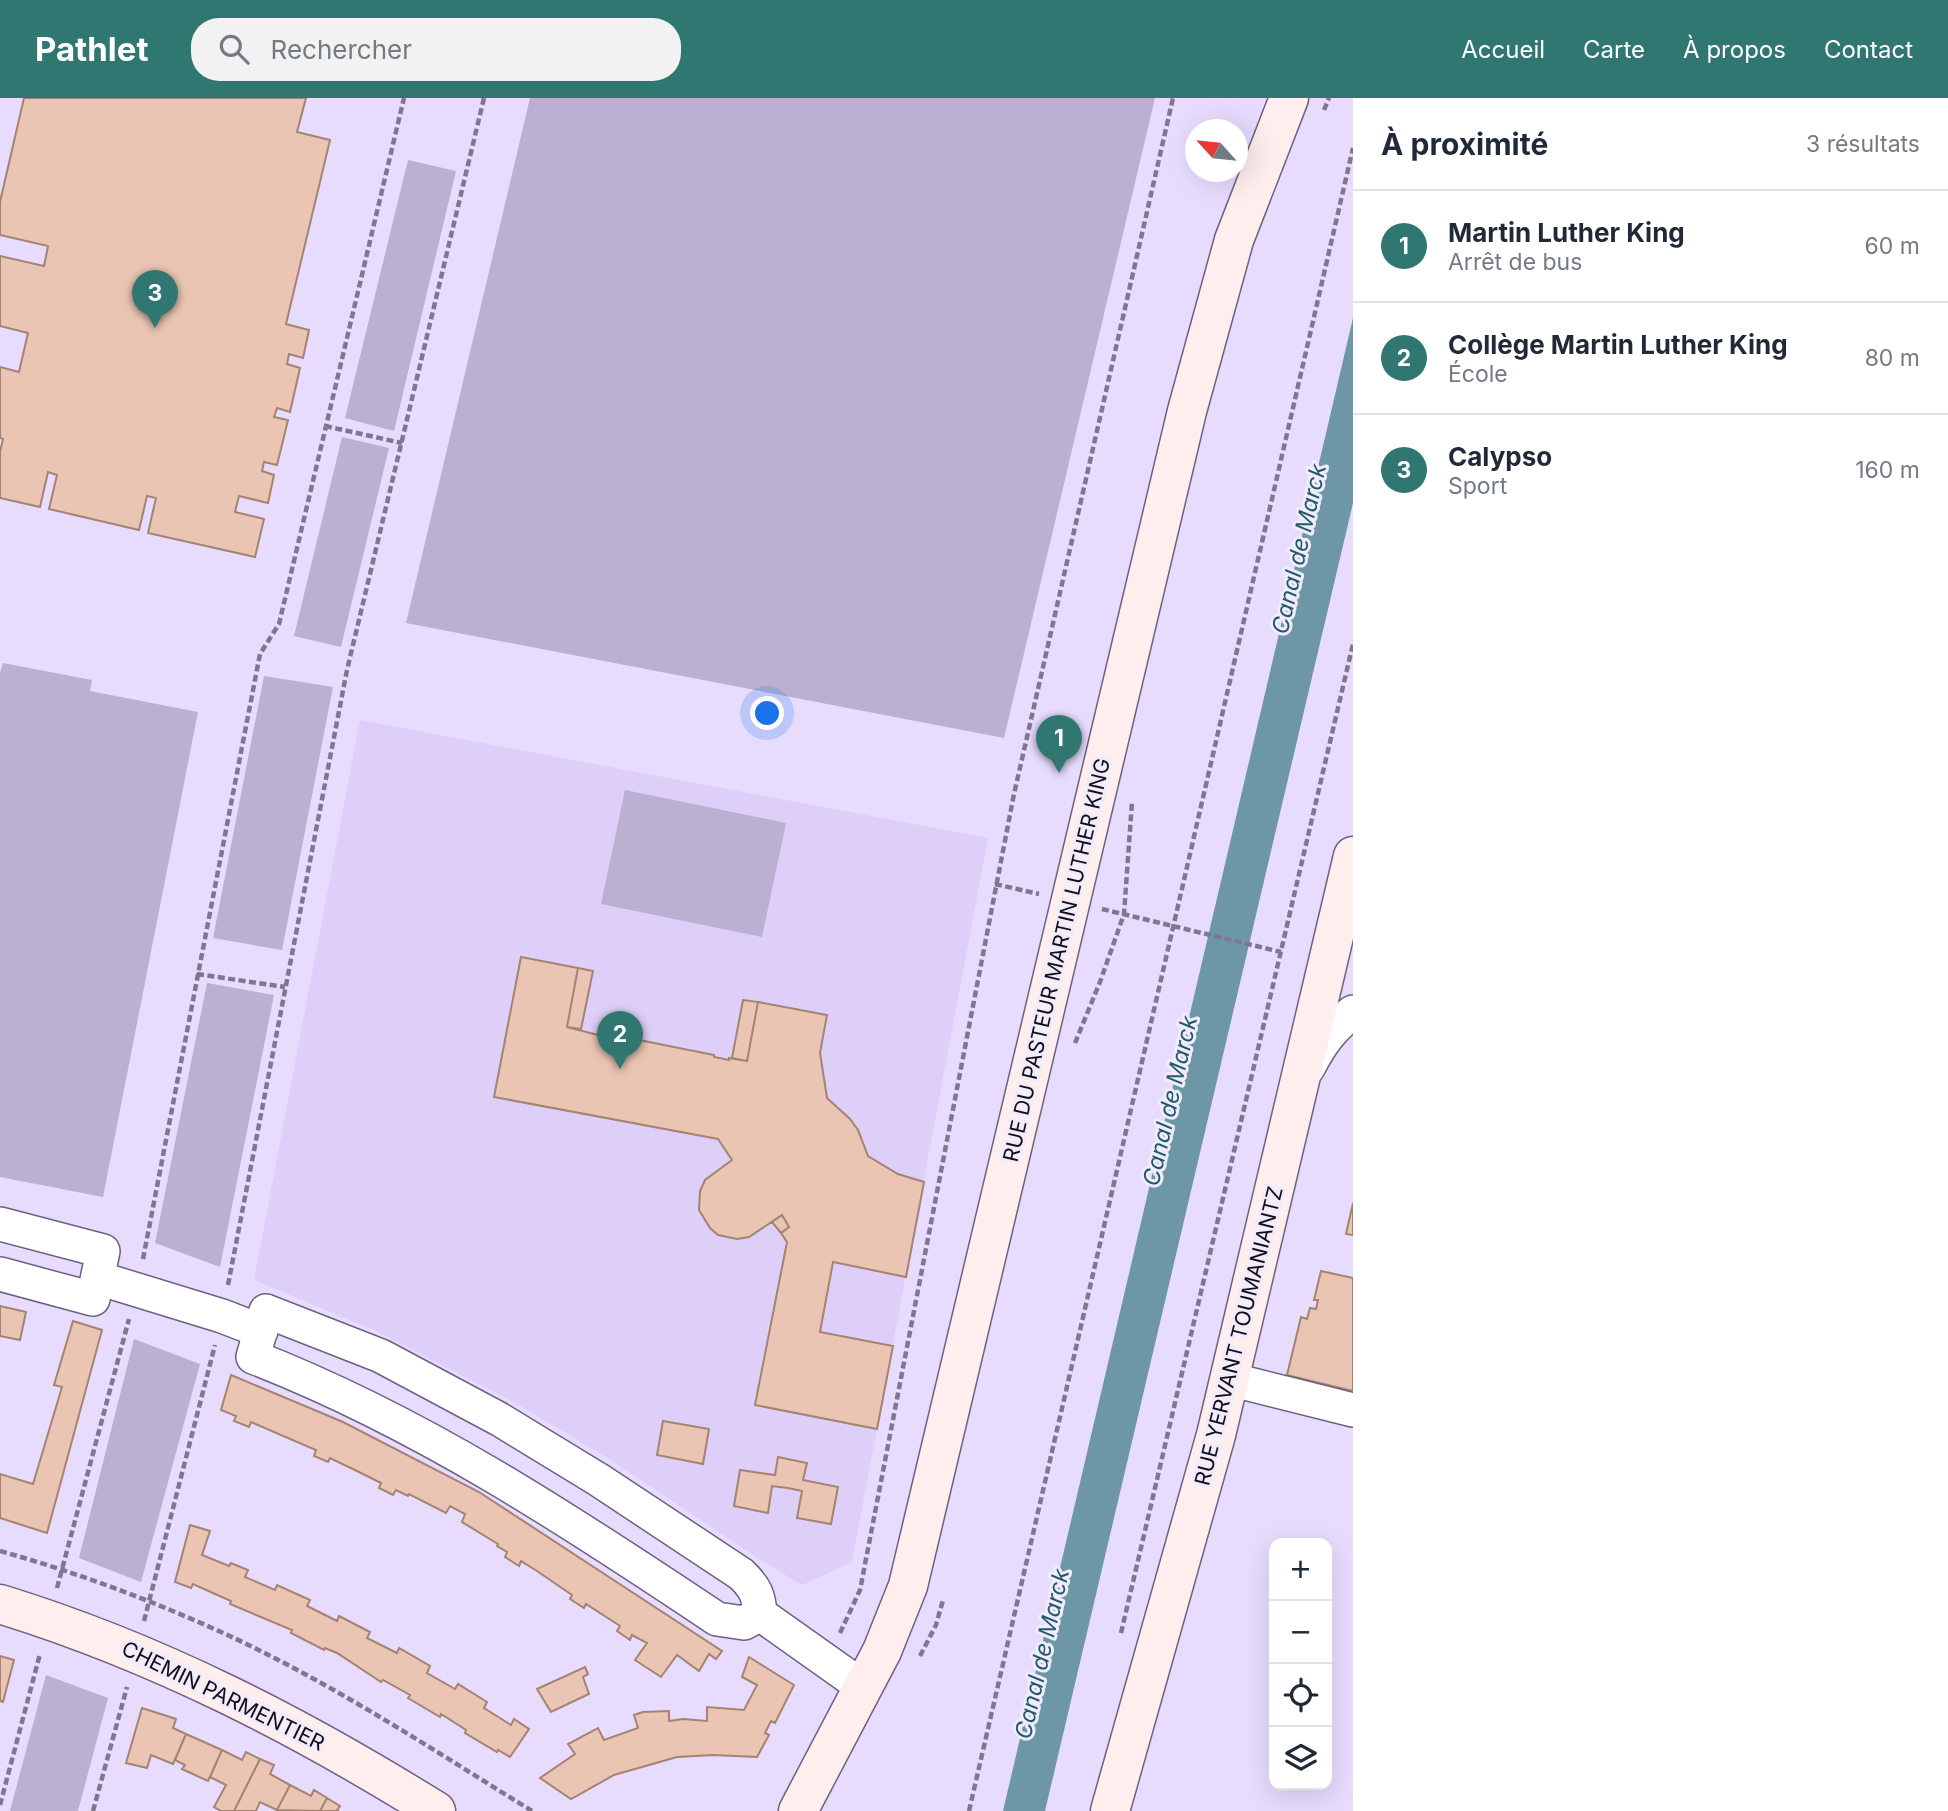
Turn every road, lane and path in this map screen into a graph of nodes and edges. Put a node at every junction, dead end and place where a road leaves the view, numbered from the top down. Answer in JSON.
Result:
{"nodes":[{"id":1,"x":404,"y":98,"type":"edge"},
{"id":2,"x":484,"y":98,"type":"edge"},
{"id":3,"x":1173,"y":98,"type":"edge"},
{"id":4,"x":1289,"y":98,"type":"edge"},
{"id":5,"x":1353,"y":148,"type":"edge"},
{"id":6,"x":325,"y":426,"type":"junction"},
{"id":7,"x":402,"y":443,"type":"junction"},
{"id":8,"x":1353,"y":644,"type":"edge"},
{"id":9,"x":1353,"y":856,"type":"edge"},
{"id":10,"x":1195,"y":930,"type":"dead end"},
{"id":11,"x":1281,"y":952,"type":"junction"},
{"id":12,"x":197,"y":974,"type":"junction"},
{"id":13,"x":285,"y":987,"type":"junction"},
{"id":14,"x":1353,"y":1013,"type":"edge"},
{"id":15,"x":1299,"y":1086,"type":"junction"},
{"id":16,"x":0,"y":1224,"type":"edge"},
{"id":17,"x":0,"y":1274,"type":"edge"},
{"id":18,"x":98,"y":1278,"type":"junction"},
{"id":19,"x":138,"y":1288,"type":"junction"},
{"id":20,"x":222,"y":1316,"type":"junction"},
{"id":21,"x":261,"y":1331,"type":"junction"},
{"id":22,"x":1229,"y":1379,"type":"junction"},
{"id":23,"x":1353,"y":1410,"type":"edge"},
{"id":24,"x":599,"y":1480,"type":"junction"},
{"id":25,"x":573,"y":1522,"type":"junction"},
{"id":26,"x":0,"y":1551,"type":"edge"},
{"id":27,"x":62,"y":1571,"type":"junction"},
{"id":28,"x":149,"y":1602,"type":"junction"},
{"id":29,"x":0,"y":1604,"type":"edge"},
{"id":30,"x":760,"y":1614,"type":"junction"},
{"id":31,"x":49,"y":1619,"type":"junction"},
{"id":32,"x":1118,"y":1646,"type":"dead end"},
{"id":33,"x":136,"y":1652,"type":"junction"},
{"id":34,"x":827,"y":1662,"type":"junction"},
{"id":35,"x":863,"y":1687,"type":"junction"},
{"id":36,"x":0,"y":1805,"type":"edge"},
{"id":37,"x":93,"y":1811,"type":"edge"},
{"id":38,"x":436,"y":1811,"type":"edge"},
{"id":39,"x":532,"y":1811,"type":"edge"},
{"id":40,"x":798,"y":1811,"type":"edge"},
{"id":41,"x":969,"y":1811,"type":"edge"},
{"id":42,"x":1110,"y":1811,"type":"edge"}],
"edges":[{"from":1,"to":6,"type":"path"},
{"from":2,"to":7,"type":"path"},
{"from":3,"to":34,"type":"path"},
{"from":4,"to":35,"type":"street","name":"RUE DU PASTEUR MARTIN LUTHER KING"},
{"from":5,"to":41,"type":"path"},
{"from":6,"to":7,"type":"path"},
{"from":6,"to":12,"type":"path"},
{"from":7,"to":13,"type":"path"},
{"from":8,"to":11,"type":"path"},
{"from":9,"to":15,"type":"street","name":"RUE YERVANT TOUMANIANTZ"},
{"from":10,"to":11,"type":"path"},
{"from":11,"to":32,"type":"path"},
{"from":12,"to":13,"type":"path"},
{"from":12,"to":19,"type":"path"},
{"from":13,"to":20,"type":"path"},
{"from":14,"to":15,"type":"street"},
{"from":15,"to":22,"type":"street","name":"RUE YERVANT TOUMANIANTZ"},
{"from":16,"to":18,"type":"street"},
{"from":17,"to":18,"type":"street"},
{"from":18,"to":19,"type":"street"},
{"from":19,"to":20,"type":"street"},
{"from":19,"to":27,"type":"path"},
{"from":20,"to":21,"type":"street"},
{"from":20,"to":28,"type":"path"},
{"from":21,"to":24,"type":"street"},
{"from":21,"to":25,"type":"street"},
{"from":22,"to":23,"type":"street"},
{"from":22,"to":42,"type":"street","name":"RUE YERVANT TOUMANIANTZ"},
{"from":24,"to":25,"type":"street"},
{"from":24,"to":30,"type":"street"},
{"from":25,"to":30,"type":"street"},
{"from":26,"to":27,"type":"path"},
{"from":27,"to":28,"type":"path"},
{"from":27,"to":31,"type":"path"},
{"from":28,"to":33,"type":"path"},
{"from":28,"to":39,"type":"path"},
{"from":29,"to":31,"type":"street","name":"CHEMIN PARMENTIER"},
{"from":30,"to":34,"type":"street"},
{"from":31,"to":33,"type":"street","name":"CHEMIN PARMENTIER"},
{"from":31,"to":36,"type":"path"},
{"from":33,"to":37,"type":"path"},
{"from":33,"to":38,"type":"street","name":"CHEMIN PARMENTIER"},
{"from":34,"to":35,"type":"street"},
{"from":35,"to":40,"type":"street","name":"RUE DU PASTEUR MARTIN LUTHER KING"}]}
